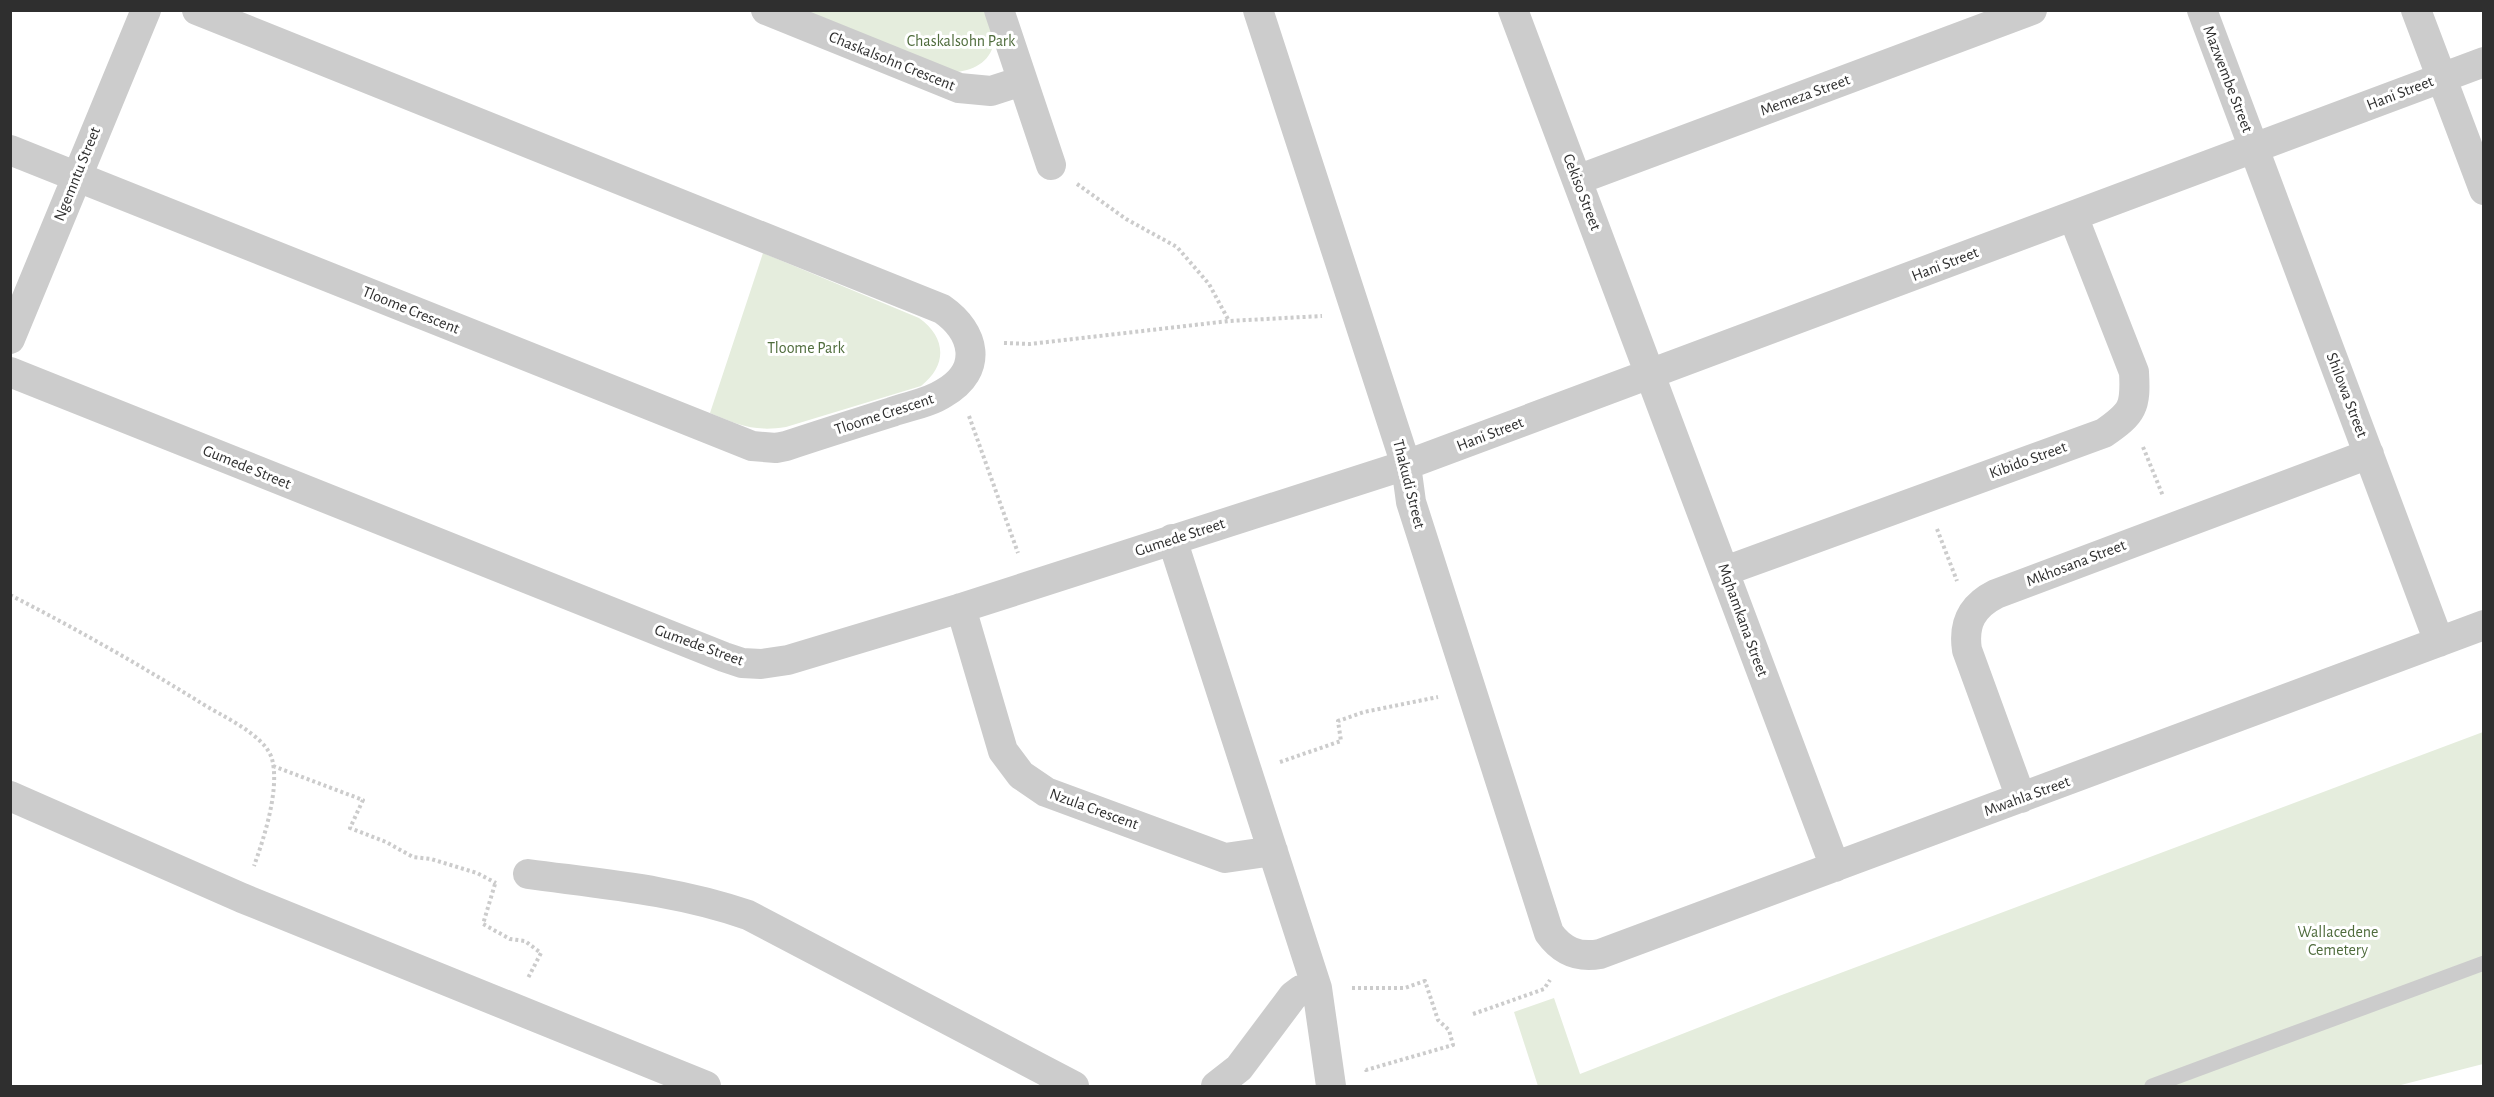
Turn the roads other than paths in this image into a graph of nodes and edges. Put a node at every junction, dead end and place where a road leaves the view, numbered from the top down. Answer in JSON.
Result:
{"nodes":[{"id":1,"x":146,"y":10,"type":"edge"},
{"id":2,"x":197,"y":10,"type":"edge"},
{"id":3,"x":766,"y":10,"type":"edge"},
{"id":4,"x":999,"y":10,"type":"edge"},
{"id":5,"x":1258,"y":10,"type":"edge"},
{"id":6,"x":1513,"y":10,"type":"edge"},
{"id":7,"x":2032,"y":10,"type":"edge"},
{"id":8,"x":2202,"y":10,"type":"edge"},
{"id":9,"x":2416,"y":10,"type":"edge"},
{"id":10,"x":2484,"y":62,"type":"edge"},
{"id":11,"x":2441,"y":78,"type":"junction"},
{"id":12,"x":1022,"y":81,"type":"junction"},
{"id":13,"x":2254,"y":148,"type":"junction"},
{"id":14,"x":10,"y":150,"type":"edge"},
{"id":15,"x":1051,"y":165,"type":"road end"},
{"id":16,"x":76,"y":177,"type":"junction"},
{"id":17,"x":1577,"y":180,"type":"junction"},
{"id":18,"x":2484,"y":190,"type":"edge"},
{"id":19,"x":2073,"y":216,"type":"junction"},
{"id":20,"x":10,"y":339,"type":"edge"},
{"id":21,"x":10,"y":372,"type":"edge"},
{"id":22,"x":1651,"y":374,"type":"junction"},
{"id":23,"x":2369,"y":454,"type":"junction"},
{"id":24,"x":1406,"y":465,"type":"junction"},
{"id":25,"x":1172,"y":539,"type":"junction"},
{"id":26,"x":1725,"y":571,"type":"junction"},
{"id":27,"x":961,"y":608,"type":"junction"},
{"id":28,"x":2484,"y":625,"type":"edge"},
{"id":29,"x":2439,"y":642,"type":"junction"},
{"id":30,"x":10,"y":796,"type":"edge"},
{"id":31,"x":2021,"y":798,"type":"junction"},
{"id":32,"x":1273,"y":851,"type":"junction"},
{"id":33,"x":1835,"y":867,"type":"junction"},
{"id":34,"x":528,"y":874,"type":"road end"},
{"id":35,"x":1568,"y":951,"type":"joint"},
{"id":36,"x":2484,"y":963,"type":"edge"},
{"id":37,"x":1317,"y":988,"type":"junction"},
{"id":38,"x":706,"y":1086,"type":"edge"},
{"id":39,"x":1074,"y":1086,"type":"edge"},
{"id":40,"x":1216,"y":1086,"type":"edge"},
{"id":41,"x":1331,"y":1086,"type":"edge"},
{"id":42,"x":2151,"y":1086,"type":"edge"}],
"edges":[{"from":1,"to":16,"type":"street","name":"Ngemntu Street"},
{"from":2,"to":16,"type":"street","name":"Tloome Crescent"},
{"from":3,"to":12,"type":"street","name":"Chaskalsohn Crescent"},
{"from":4,"to":12,"type":"street"},
{"from":5,"to":24,"type":"street","name":"Thakudi Street"},
{"from":6,"to":17,"type":"street","name":"Cekiso Street"},
{"from":7,"to":17,"type":"street","name":"Memeza Street"},
{"from":8,"to":13,"type":"street","name":"Mazwembe Street"},
{"from":9,"to":11,"type":"street"},
{"from":10,"to":11,"type":"street","name":"Hani Street"},
{"from":11,"to":13,"type":"street","name":"Hani Street"},
{"from":11,"to":18,"type":"street"},
{"from":12,"to":15,"type":"street"},
{"from":13,"to":19,"type":"street","name":"Hani Street"},
{"from":13,"to":23,"type":"street","name":"Shilowa Street"},
{"from":14,"to":16,"type":"street","name":"Tloome Crescent"},
{"from":16,"to":20,"type":"street","name":"Ngemntu Street"},
{"from":17,"to":22,"type":"street","name":"Cekiso Street"},
{"from":19,"to":22,"type":"street","name":"Hani Street"},
{"from":19,"to":26,"type":"street","name":"Kibido Street"},
{"from":21,"to":27,"type":"street","name":"Gumede Street"},
{"from":22,"to":24,"type":"street","name":"Hani Street"},
{"from":22,"to":26,"type":"street","name":"Mqhamkana Street"},
{"from":23,"to":29,"type":"street","name":"Shilowa Street"},
{"from":23,"to":31,"type":"street","name":"Mkhosana Street"},
{"from":24,"to":25,"type":"street","name":"Gumede Street"},
{"from":24,"to":35,"type":"street","name":"Thakudi Street"},
{"from":25,"to":27,"type":"street","name":"Gumede Street"},
{"from":25,"to":32,"type":"street"},
{"from":26,"to":33,"type":"street","name":"Mqhamkana Street"},
{"from":27,"to":32,"type":"street","name":"Nzula Crescent"},
{"from":28,"to":29,"type":"street","name":"Mwahla Street"},
{"from":29,"to":31,"type":"street","name":"Mwahla Street"},
{"from":30,"to":38,"type":"street"},
{"from":31,"to":33,"type":"street","name":"Mwahla Street"},
{"from":32,"to":37,"type":"street"},
{"from":33,"to":35,"type":"street","name":"Mwahla Street"},
{"from":34,"to":39,"type":"street"},
{"from":36,"to":42,"type":"lane"},
{"from":37,"to":40,"type":"street"},
{"from":37,"to":41,"type":"street"}]}
